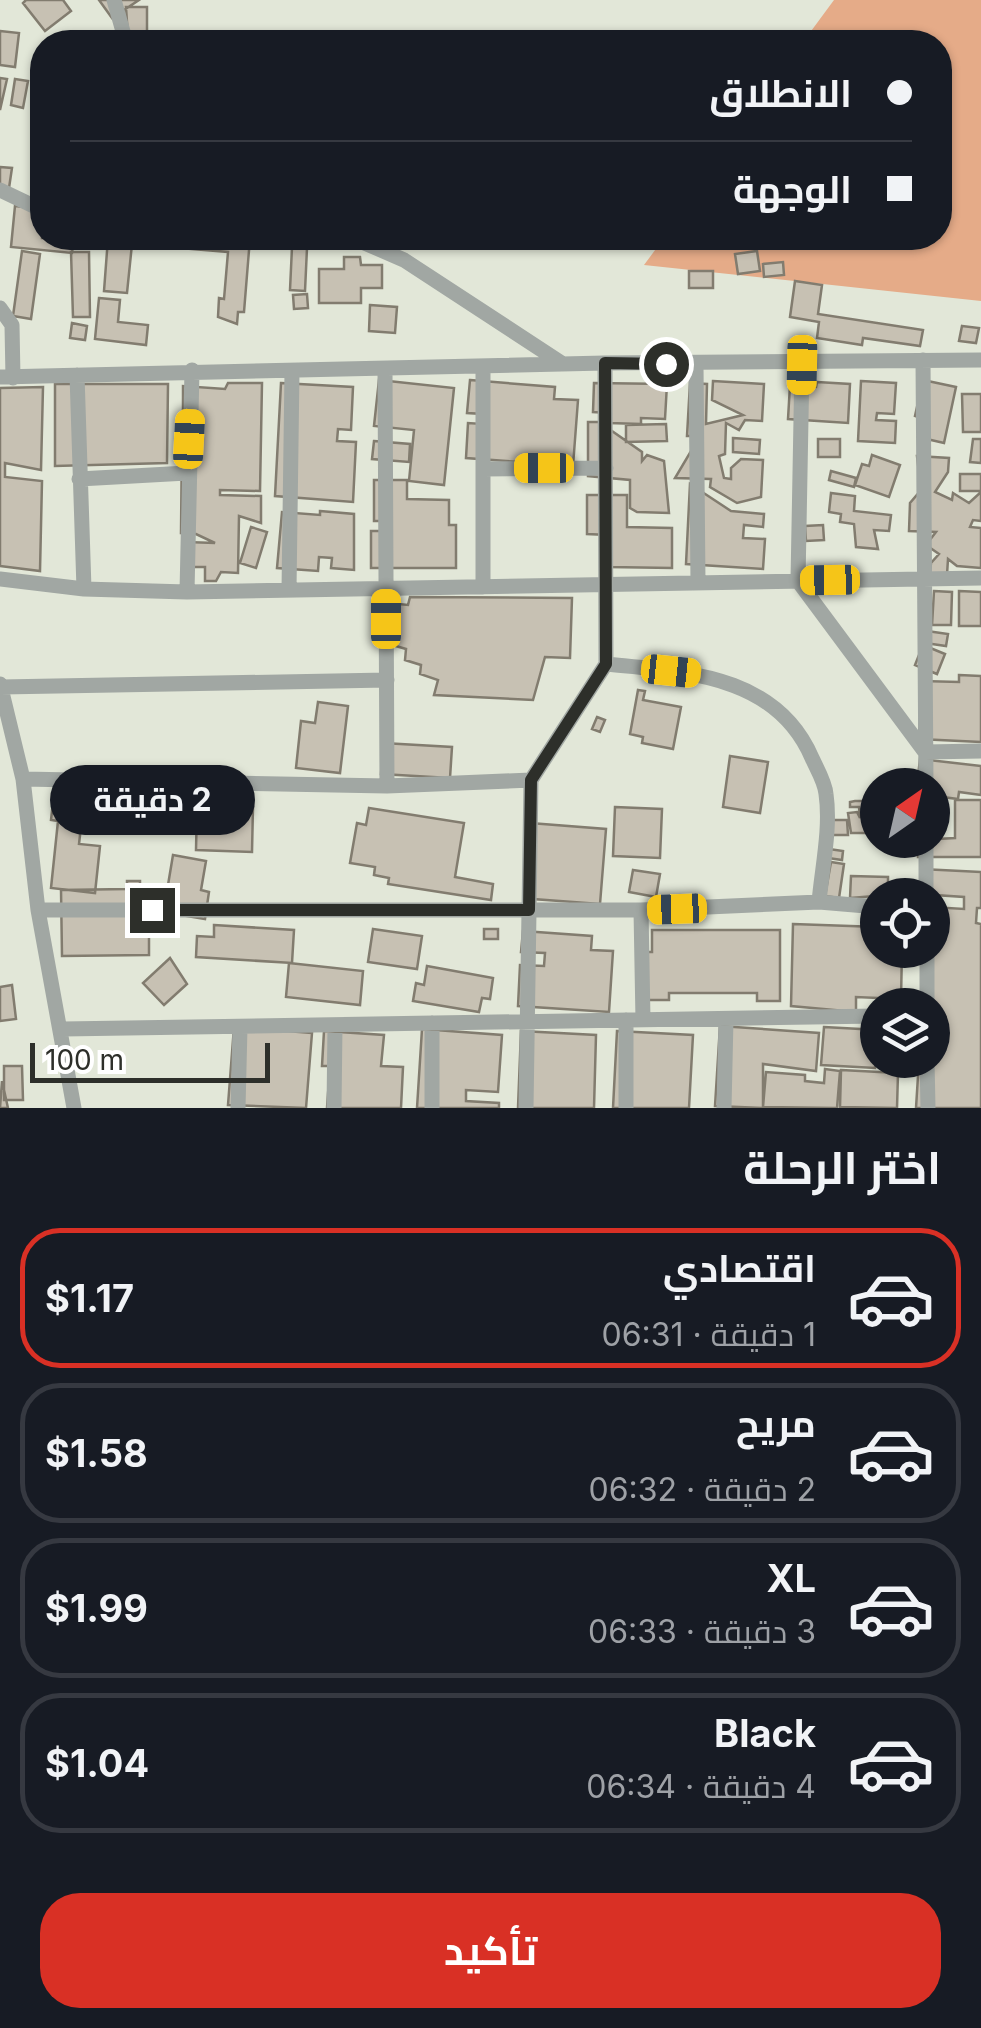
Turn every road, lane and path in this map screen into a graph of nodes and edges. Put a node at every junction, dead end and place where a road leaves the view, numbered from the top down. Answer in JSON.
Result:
{"nodes":[{"id":1,"x":114,"y":0,"type":"edge"},
{"id":2,"x":123,"y":30,"type":"edge"},
{"id":3,"x":0,"y":190,"type":"edge"},
{"id":4,"x":30,"y":204,"type":"edge"},
{"id":5,"x":381,"y":250,"type":"edge"},
{"id":6,"x":0,"y":308,"type":"edge"},
{"id":7,"x":923,"y":360,"type":"junction"},
{"id":8,"x":981,"y":360,"type":"edge"},
{"id":9,"x":605,"y":363,"type":"junction"},
{"id":10,"x":563,"y":364,"type":"junction"},
{"id":11,"x":696,"y":365,"type":"junction"},
{"id":12,"x":802,"y":365,"type":"junction"},
{"id":13,"x":483,"y":366,"type":"junction"},
{"id":14,"x":192,"y":370,"type":"junction"},
{"id":15,"x":385,"y":370,"type":"junction"},
{"id":16,"x":292,"y":371,"type":"junction"},
{"id":17,"x":77,"y":375,"type":"junction"},
{"id":18,"x":6,"y":377,"type":"edge"},
{"id":19,"x":606,"y":468,"type":"junction"},
{"id":20,"x":483,"y":469,"type":"junction"},
{"id":21,"x":187,"y":473,"type":"junction"},
{"id":22,"x":79,"y":479,"type":"junction"},
{"id":23,"x":981,"y":578,"type":"edge"},
{"id":24,"x":0,"y":579,"type":"edge"},
{"id":25,"x":924,"y":579,"type":"junction"},
{"id":26,"x":798,"y":581,"type":"junction"},
{"id":27,"x":698,"y":583,"type":"junction"},
{"id":28,"x":606,"y":584,"type":"junction"},
{"id":29,"x":483,"y":587,"type":"junction"},
{"id":30,"x":386,"y":588,"type":"junction"},
{"id":31,"x":84,"y":589,"type":"junction"},
{"id":32,"x":288,"y":590,"type":"junction"},
{"id":33,"x":187,"y":592,"type":"junction"},
{"id":34,"x":606,"y":664,"type":"junction"},
{"id":35,"x":387,"y":680,"type":"junction"},
{"id":36,"x":1,"y":686,"type":"edge"},
{"id":37,"x":981,"y":751,"type":"edge"},
{"id":38,"x":926,"y":752,"type":"junction"},
{"id":39,"x":926,"y":768,"type":"edge"},
{"id":40,"x":23,"y":779,"type":"junction"},
{"id":41,"x":531,"y":780,"type":"junction"},
{"id":42,"x":387,"y":786,"type":"junction"},
{"id":43,"x":819,"y":902,"type":"junction"},
{"id":44,"x":860,"y":905,"type":"edge"},
{"id":45,"x":38,"y":910,"type":"junction"},
{"id":46,"x":529,"y":910,"type":"junction"},
{"id":47,"x":641,"y":910,"type":"junction"},
{"id":48,"x":860,"y":1016,"type":"edge"},
{"id":49,"x":726,"y":1019,"type":"junction"},
{"id":50,"x":634,"y":1020,"type":"junction"},
{"id":51,"x":528,"y":1022,"type":"junction"},
{"id":52,"x":432,"y":1024,"type":"junction"},
{"id":53,"x":335,"y":1025,"type":"junction"},
{"id":54,"x":240,"y":1027,"type":"junction"},
{"id":55,"x":64,"y":1030,"type":"junction"},
{"id":56,"x":928,"y":1078,"type":"edge"},
{"id":57,"x":74,"y":1108,"type":"edge"},
{"id":58,"x":238,"y":1108,"type":"edge"},
{"id":59,"x":334,"y":1108,"type":"edge"},
{"id":60,"x":432,"y":1108,"type":"edge"},
{"id":61,"x":526,"y":1108,"type":"edge"},
{"id":62,"x":626,"y":1108,"type":"edge"},
{"id":63,"x":724,"y":1108,"type":"edge"},
{"id":64,"x":928,"y":1108,"type":"edge"}],
"edges":[{"from":1,"to":2,"type":"street"},
{"from":3,"to":4,"type":"street"},
{"from":5,"to":10,"type":"street"},
{"from":6,"to":18,"type":"street"},
{"from":7,"to":8,"type":"street"},
{"from":7,"to":12,"type":"street"},
{"from":7,"to":25,"type":"street"},
{"from":9,"to":10,"type":"street"},
{"from":9,"to":11,"type":"street"},
{"from":9,"to":19,"type":"street"},
{"from":10,"to":13,"type":"street"},
{"from":11,"to":12,"type":"street"},
{"from":11,"to":27,"type":"street"},
{"from":12,"to":26,"type":"street"},
{"from":13,"to":15,"type":"street"},
{"from":13,"to":20,"type":"street"},
{"from":14,"to":16,"type":"street"},
{"from":14,"to":17,"type":"street"},
{"from":14,"to":21,"type":"street"},
{"from":15,"to":16,"type":"street"},
{"from":15,"to":30,"type":"street"},
{"from":16,"to":32,"type":"street"},
{"from":17,"to":18,"type":"street"},
{"from":17,"to":22,"type":"street"},
{"from":19,"to":20,"type":"street"},
{"from":19,"to":28,"type":"street"},
{"from":20,"to":29,"type":"street"},
{"from":21,"to":22,"type":"street"},
{"from":21,"to":33,"type":"street"},
{"from":22,"to":31,"type":"street"},
{"from":23,"to":25,"type":"street"},
{"from":24,"to":31,"type":"street"},
{"from":25,"to":26,"type":"street"},
{"from":25,"to":38,"type":"street"},
{"from":26,"to":27,"type":"street"},
{"from":26,"to":38,"type":"street"},
{"from":27,"to":28,"type":"street"},
{"from":28,"to":29,"type":"street"},
{"from":28,"to":34,"type":"street"},
{"from":29,"to":30,"type":"street"},
{"from":30,"to":32,"type":"street"},
{"from":30,"to":35,"type":"street"},
{"from":31,"to":33,"type":"street"},
{"from":32,"to":33,"type":"street"},
{"from":34,"to":41,"type":"street"},
{"from":34,"to":43,"type":"street"},
{"from":35,"to":36,"type":"street"},
{"from":35,"to":42,"type":"street"},
{"from":36,"to":40,"type":"street"},
{"from":37,"to":38,"type":"street"},
{"from":38,"to":39,"type":"street"},
{"from":40,"to":42,"type":"street"},
{"from":40,"to":45,"type":"street"},
{"from":41,"to":42,"type":"street"},
{"from":41,"to":46,"type":"street"},
{"from":43,"to":44,"type":"street"},
{"from":43,"to":47,"type":"street"},
{"from":45,"to":46,"type":"street"},
{"from":45,"to":55,"type":"street"},
{"from":46,"to":47,"type":"street"},
{"from":46,"to":51,"type":"street"},
{"from":47,"to":50,"type":"street"},
{"from":48,"to":49,"type":"street"},
{"from":49,"to":50,"type":"street"},
{"from":49,"to":63,"type":"street"},
{"from":50,"to":51,"type":"street"},
{"from":50,"to":62,"type":"street"},
{"from":51,"to":52,"type":"street"},
{"from":51,"to":61,"type":"street"},
{"from":52,"to":53,"type":"street"},
{"from":52,"to":60,"type":"street"},
{"from":53,"to":54,"type":"street"},
{"from":53,"to":59,"type":"street"},
{"from":54,"to":55,"type":"street"},
{"from":54,"to":58,"type":"street"},
{"from":55,"to":57,"type":"street"},
{"from":56,"to":64,"type":"street"}]}
